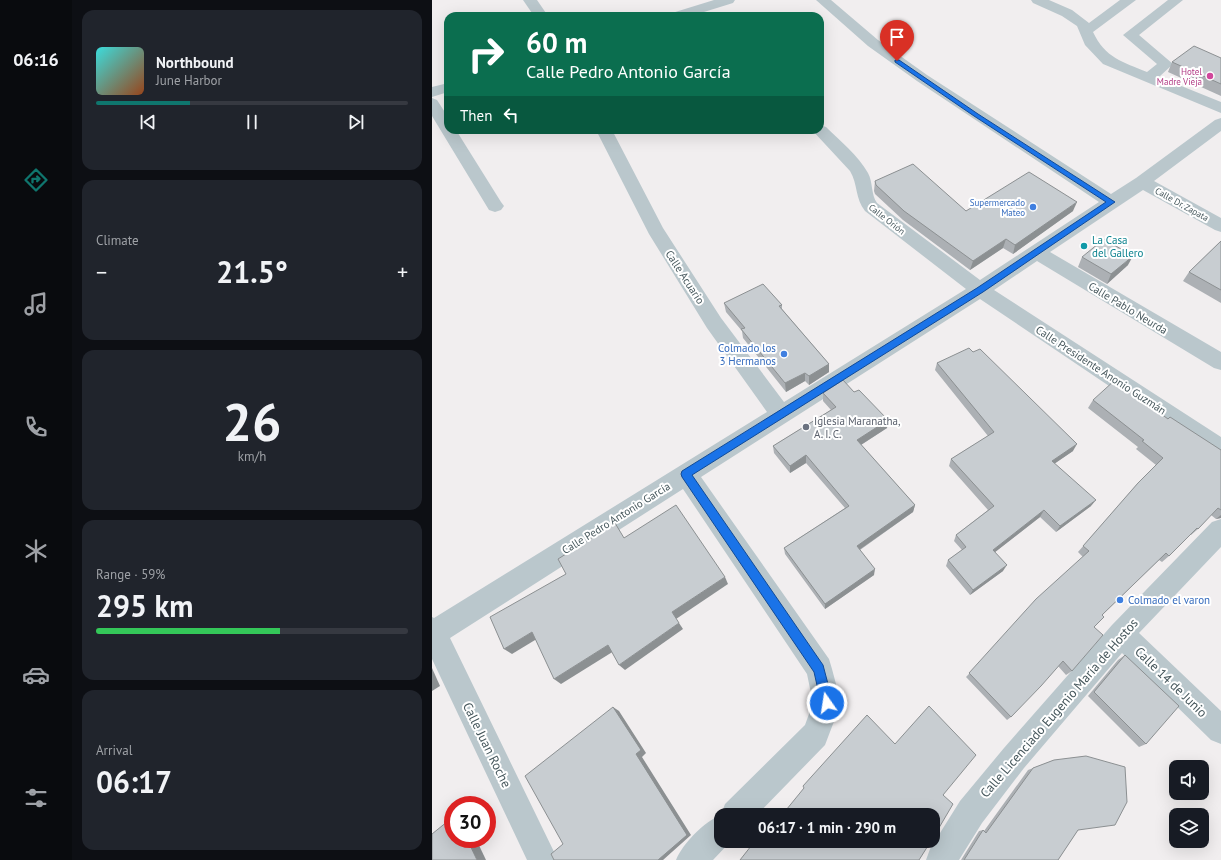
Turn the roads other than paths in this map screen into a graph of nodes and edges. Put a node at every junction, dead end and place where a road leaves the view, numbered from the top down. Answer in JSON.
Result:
{"nodes":[{"id":1,"x":530,"y":0,"type":"edge"},
{"id":2,"x":728,"y":0,"type":"edge"},
{"id":3,"x":823,"y":0,"type":"edge"},
{"id":4,"x":1038,"y":0,"type":"edge"},
{"id":5,"x":1129,"y":0,"type":"edge"},
{"id":6,"x":1176,"y":0,"type":"edge"},
{"id":7,"x":699,"y":8,"type":"edge"},
{"id":8,"x":538,"y":12,"type":"edge"},
{"id":9,"x":688,"y":12,"type":"edge"},
{"id":10,"x":1086,"y":31,"type":"junction"},
{"id":11,"x":1149,"y":78,"type":"junction"},
{"id":12,"x":444,"y":88,"type":"edge"},
{"id":13,"x":432,"y":92,"type":"edge"},
{"id":14,"x":432,"y":103,"type":"edge"},
{"id":15,"x":1221,"y":108,"type":"edge"},
{"id":16,"x":444,"y":123,"type":"edge"},
{"id":17,"x":1221,"y":123,"type":"edge"},
{"id":18,"x":451,"y":134,"type":"edge"},
{"id":19,"x":606,"y":134,"type":"edge"},
{"id":20,"x":824,"y":134,"type":"edge"},
{"id":21,"x":1142,"y":182,"type":"junction"},
{"id":22,"x":1111,"y":202,"type":"junction"},
{"id":23,"x":496,"y":206,"type":"dead end"},
{"id":24,"x":1221,"y":226,"type":"edge"},
{"id":25,"x":1036,"y":252,"type":"junction"},
{"id":26,"x":980,"y":290,"type":"junction"},
{"id":27,"x":1221,"y":362,"type":"edge"},
{"id":28,"x":781,"y":414,"type":"junction"},
{"id":29,"x":1221,"y":449,"type":"edge"},
{"id":30,"x":686,"y":474,"type":"junction"},
{"id":31,"x":1221,"y":530,"type":"edge"},
{"id":32,"x":432,"y":632,"type":"edge"},
{"id":33,"x":1121,"y":634,"type":"junction"},
{"id":34,"x":1221,"y":730,"type":"edge"},
{"id":35,"x":743,"y":808,"type":"edge"},
{"id":36,"x":714,"y":837,"type":"edge"},
{"id":37,"x":543,"y":860,"type":"edge"},
{"id":38,"x":691,"y":860,"type":"edge"},
{"id":39,"x":941,"y":860,"type":"edge"}],
"edges":[{"from":1,"to":8,"type":"street"},
{"from":2,"to":7,"type":"street"},
{"from":3,"to":22,"type":"street"},
{"from":4,"to":10,"type":"street"},
{"from":5,"to":10,"type":"street"},
{"from":6,"to":11,"type":"street"},
{"from":7,"to":9,"type":"street"},
{"from":10,"to":11,"type":"street"},
{"from":11,"to":15,"type":"street"},
{"from":12,"to":13,"type":"street"},
{"from":14,"to":16,"type":"street"},
{"from":17,"to":21,"type":"street","name":"Calle Pedro Antonio García"},
{"from":18,"to":23,"type":"street"},
{"from":19,"to":28,"type":"street","name":"Calle Acuario"},
{"from":20,"to":26,"type":"street","name":"Calle Orión"},
{"from":21,"to":22,"type":"street","name":"Calle Pedro Antonio García"},
{"from":21,"to":24,"type":"street","name":"Calle Dr. Zapata"},
{"from":22,"to":25,"type":"street","name":"Calle Pedro Antonio García"},
{"from":25,"to":26,"type":"street","name":"Calle Pedro Antonio García"},
{"from":25,"to":27,"type":"street","name":"Calle Pablo Neurda"},
{"from":26,"to":28,"type":"street","name":"Calle Pedro Antonio García"},
{"from":26,"to":29,"type":"street","name":"Calle Presidente Anonio Guzmán"},
{"from":28,"to":30,"type":"street","name":"Calle Pedro Antonio García"},
{"from":30,"to":32,"type":"street","name":"Calle Pedro Antonio García"},
{"from":30,"to":35,"type":"street"},
{"from":31,"to":33,"type":"street","name":"Calle Licenciado Eugenio María de Hostos"},
{"from":32,"to":37,"type":"street","name":"Calle Juan Roche"},
{"from":33,"to":34,"type":"street","name":"Calle 14 de Junio"},
{"from":33,"to":39,"type":"street","name":"Calle Licenciado Eugenio María de Hostos"},
{"from":36,"to":38,"type":"street"}]}
